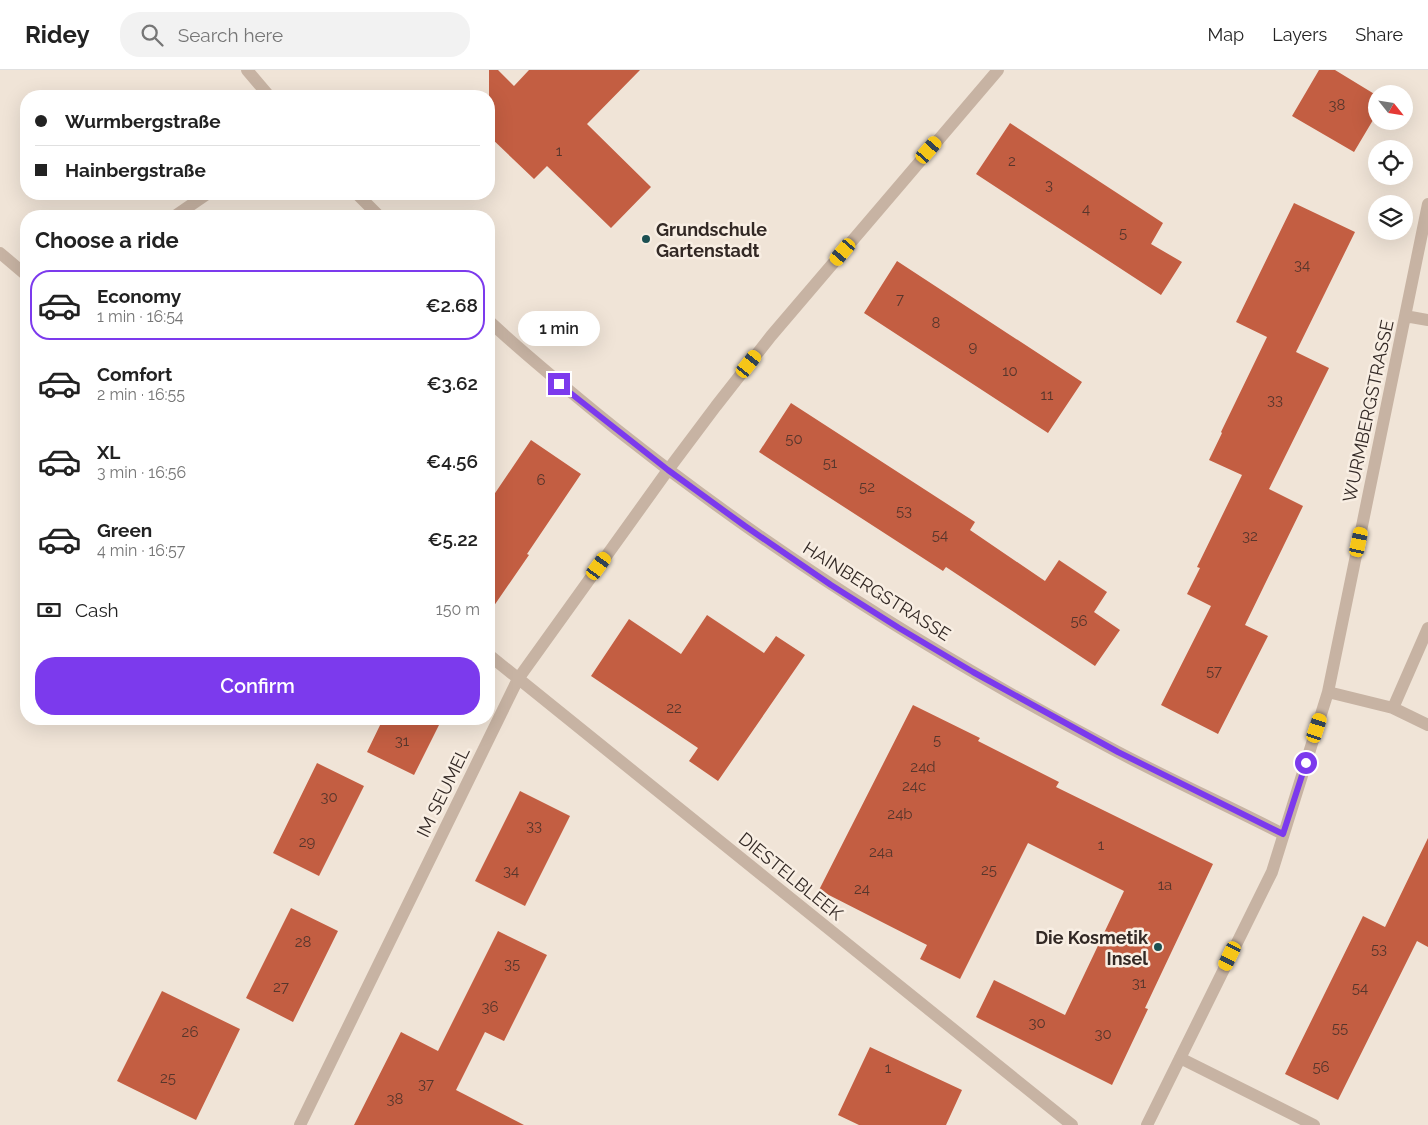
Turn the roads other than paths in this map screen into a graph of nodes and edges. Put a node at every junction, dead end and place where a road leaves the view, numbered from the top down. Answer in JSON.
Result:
{"nodes":[{"id":1,"x":247,"y":70,"type":"edge"},
{"id":2,"x":998,"y":70,"type":"edge"},
{"id":3,"x":264,"y":90,"type":"edge"},
{"id":4,"x":198,"y":200,"type":"edge"},
{"id":5,"x":363,"y":200,"type":"edge"},
{"id":6,"x":1428,"y":204,"type":"edge"},
{"id":7,"x":184,"y":210,"type":"edge"},
{"id":8,"x":373,"y":210,"type":"edge"},
{"id":9,"x":0,"y":253,"type":"edge"},
{"id":10,"x":20,"y":269,"type":"edge"},
{"id":11,"x":1405,"y":316,"type":"junction"},
{"id":12,"x":1428,"y":320,"type":"edge"},
{"id":13,"x":495,"y":326,"type":"edge"},
{"id":14,"x":668,"y":470,"type":"junction"},
{"id":15,"x":1428,"y":628,"type":"edge"},
{"id":16,"x":495,"y":660,"type":"edge"},
{"id":17,"x":518,"y":678,"type":"junction"},
{"id":18,"x":1328,"y":692,"type":"junction"},
{"id":19,"x":1393,"y":708,"type":"junction"},
{"id":20,"x":1428,"y":725,"type":"edge"},
{"id":21,"x":1283,"y":834,"type":"junction"},
{"id":22,"x":1180,"y":1058,"type":"junction"},
{"id":23,"x":300,"y":1125,"type":"edge"},
{"id":24,"x":1072,"y":1125,"type":"edge"},
{"id":25,"x":1147,"y":1125,"type":"edge"},
{"id":26,"x":1314,"y":1125,"type":"edge"}],
"edges":[{"from":1,"to":3,"type":"street"},
{"from":2,"to":14,"type":"street","name":"IM SEUMEL"},
{"from":4,"to":7,"type":"street"},
{"from":5,"to":8,"type":"street"},
{"from":6,"to":11,"type":"street","name":"WURMBERGSTRASSE"},
{"from":9,"to":10,"type":"street"},
{"from":11,"to":12,"type":"street"},
{"from":11,"to":18,"type":"street","name":"WURMBERGSTRASSE"},
{"from":13,"to":14,"type":"street","name":"HAINBERGSTRASSE"},
{"from":14,"to":17,"type":"street","name":"IM SEUMEL"},
{"from":14,"to":21,"type":"street","name":"HAINBERGSTRASSE"},
{"from":15,"to":19,"type":"street"},
{"from":16,"to":17,"type":"street","name":"DIESTELBLEEK"},
{"from":17,"to":23,"type":"street","name":"IM SEUMEL"},
{"from":17,"to":24,"type":"street","name":"DIESTELBLEEK"},
{"from":18,"to":19,"type":"street"},
{"from":18,"to":21,"type":"street","name":"WURMBERGSTRASSE"},
{"from":19,"to":20,"type":"street"},
{"from":21,"to":22,"type":"street","name":"WURMBERGSTRASSE"},
{"from":22,"to":25,"type":"street","name":"WURMBERGSTRASSE"},
{"from":22,"to":26,"type":"street"}]}
